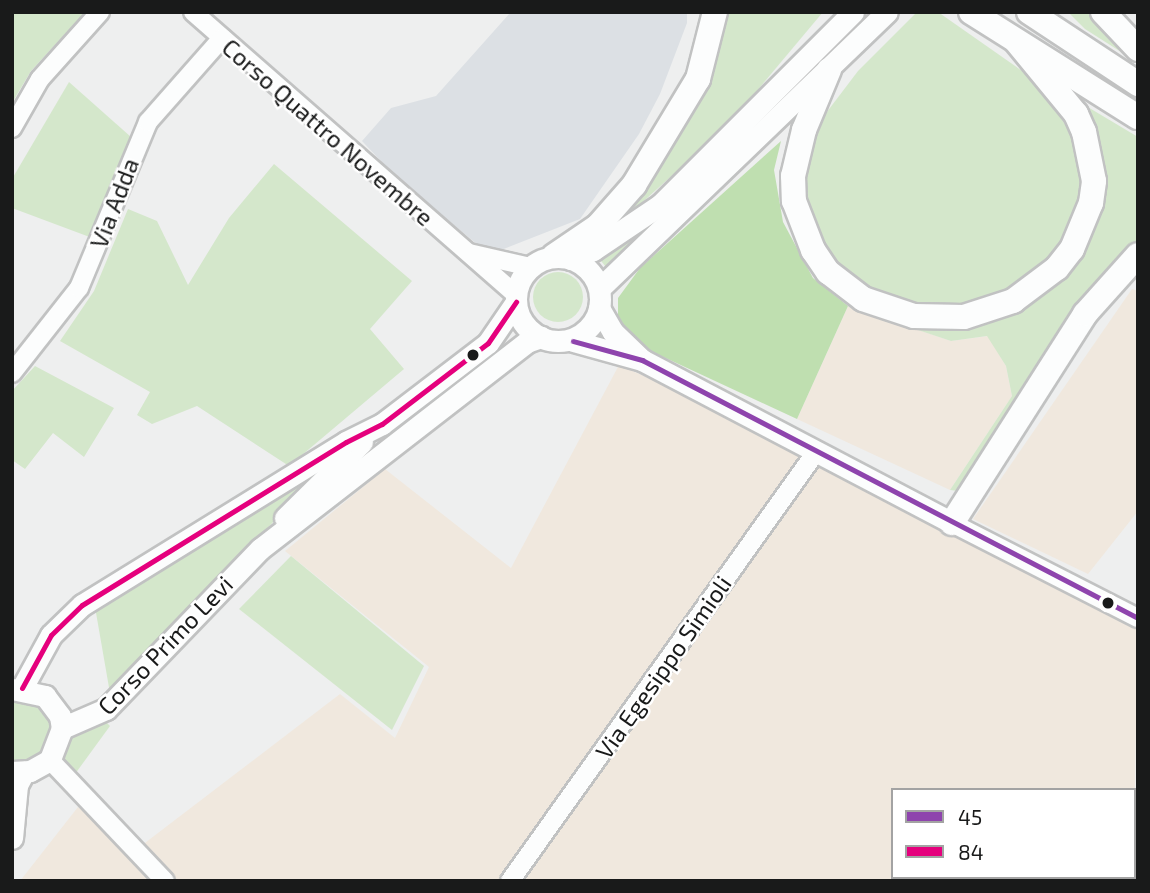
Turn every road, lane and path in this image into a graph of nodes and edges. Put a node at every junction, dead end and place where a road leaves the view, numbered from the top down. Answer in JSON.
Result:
{"nodes":[{"id":1,"x":100,"y":12,"type":"edge"},
{"id":2,"x":193,"y":12,"type":"edge"},
{"id":3,"x":716,"y":12,"type":"edge"},
{"id":4,"x":853,"y":12,"type":"edge"},
{"id":5,"x":887,"y":12,"type":"edge"},
{"id":6,"x":971,"y":12,"type":"edge"},
{"id":7,"x":1029,"y":12,"type":"edge"},
{"id":8,"x":1103,"y":12,"type":"edge"},
{"id":9,"x":222,"y":38,"type":"junction"},
{"id":10,"x":1016,"y":41,"type":"junction"},
{"id":11,"x":1138,"y":49,"type":"edge"},
{"id":12,"x":829,"y":70,"type":"junction"},
{"id":13,"x":1138,"y":83,"type":"edge"},
{"id":14,"x":1138,"y":117,"type":"edge"},
{"id":15,"x":12,"y":128,"type":"edge"},
{"id":16,"x":462,"y":251,"type":"junction"},
{"id":17,"x":1138,"y":255,"type":"edge"},
{"id":18,"x":563,"y":257,"type":"junction"},
{"id":19,"x":530,"y":267,"type":"junction"},
{"id":20,"x":516,"y":298,"type":"junction"},
{"id":21,"x":600,"y":298,"type":"junction"},
{"id":22,"x":541,"y":337,"type":"junction"},
{"id":23,"x":573,"y":341,"type":"junction"},
{"id":24,"x":642,"y":360,"type":"junction"},
{"id":25,"x":12,"y":373,"type":"edge"},
{"id":26,"x":382,"y":424,"type":"junction"},
{"id":27,"x":816,"y":452,"type":"junction"},
{"id":28,"x":953,"y":523,"type":"junction"},
{"id":29,"x":260,"y":549,"type":"junction"},
{"id":30,"x":1138,"y":618,"type":"edge"},
{"id":31,"x":17,"y":688,"type":"edge"},
{"id":32,"x":62,"y":728,"type":"junction"},
{"id":33,"x":50,"y":760,"type":"junction"},
{"id":34,"x":16,"y":782,"type":"edge"},
{"id":35,"x":12,"y":838,"type":"edge"},
{"id":36,"x":165,"y":881,"type":"edge"},
{"id":37,"x":510,"y":881,"type":"edge"}],
"edges":[{"from":1,"to":15,"type":"street"},
{"from":2,"to":9,"type":"street","name":"Corso Quattro Novembre"},
{"from":3,"to":18,"type":"highway"},
{"from":4,"to":18,"type":"main road"},
{"from":5,"to":12,"type":"main road"},
{"from":6,"to":10,"type":"highway"},
{"from":7,"to":13,"type":"highway"},
{"from":8,"to":11,"type":"highway"},
{"from":9,"to":16,"type":"street","name":"Corso Quattro Novembre"},
{"from":9,"to":25,"type":"street","name":"Via Adda"},
{"from":10,"to":12,"type":"highway"},
{"from":10,"to":14,"type":"highway"},
{"from":12,"to":21,"type":"main road"},
{"from":16,"to":19,"type":"street","name":"Corso Quattro Novembre"},
{"from":16,"to":20,"type":"street","name":"Corso Quattro Novembre"},
{"from":17,"to":28,"type":"highway"},
{"from":18,"to":19,"type":"main road"},
{"from":18,"to":21,"type":"main road"},
{"from":19,"to":20,"type":"main road"},
{"from":20,"to":22,"type":"main road"},
{"from":20,"to":26,"type":"main road"},
{"from":21,"to":23,"type":"main road"},
{"from":21,"to":24,"type":"main road"},
{"from":22,"to":23,"type":"main road"},
{"from":22,"to":29,"type":"main road","name":"Corso Primo Levi"},
{"from":23,"to":24,"type":"main road"},
{"from":24,"to":27,"type":"main road"},
{"from":26,"to":29,"type":"main road","name":"Corso Primo Levi"},
{"from":26,"to":31,"type":"main road"},
{"from":27,"to":28,"type":"main road"},
{"from":27,"to":37,"type":"street","name":"Via Egesippo Simioli"},
{"from":28,"to":30,"type":"street"},
{"from":29,"to":32,"type":"main road","name":"Corso Primo Levi"},
{"from":31,"to":32,"type":"main road"},
{"from":32,"to":33,"type":"main road"},
{"from":33,"to":34,"type":"main road"},
{"from":33,"to":36,"type":"street"},
{"from":34,"to":35,"type":"main road"}]}
